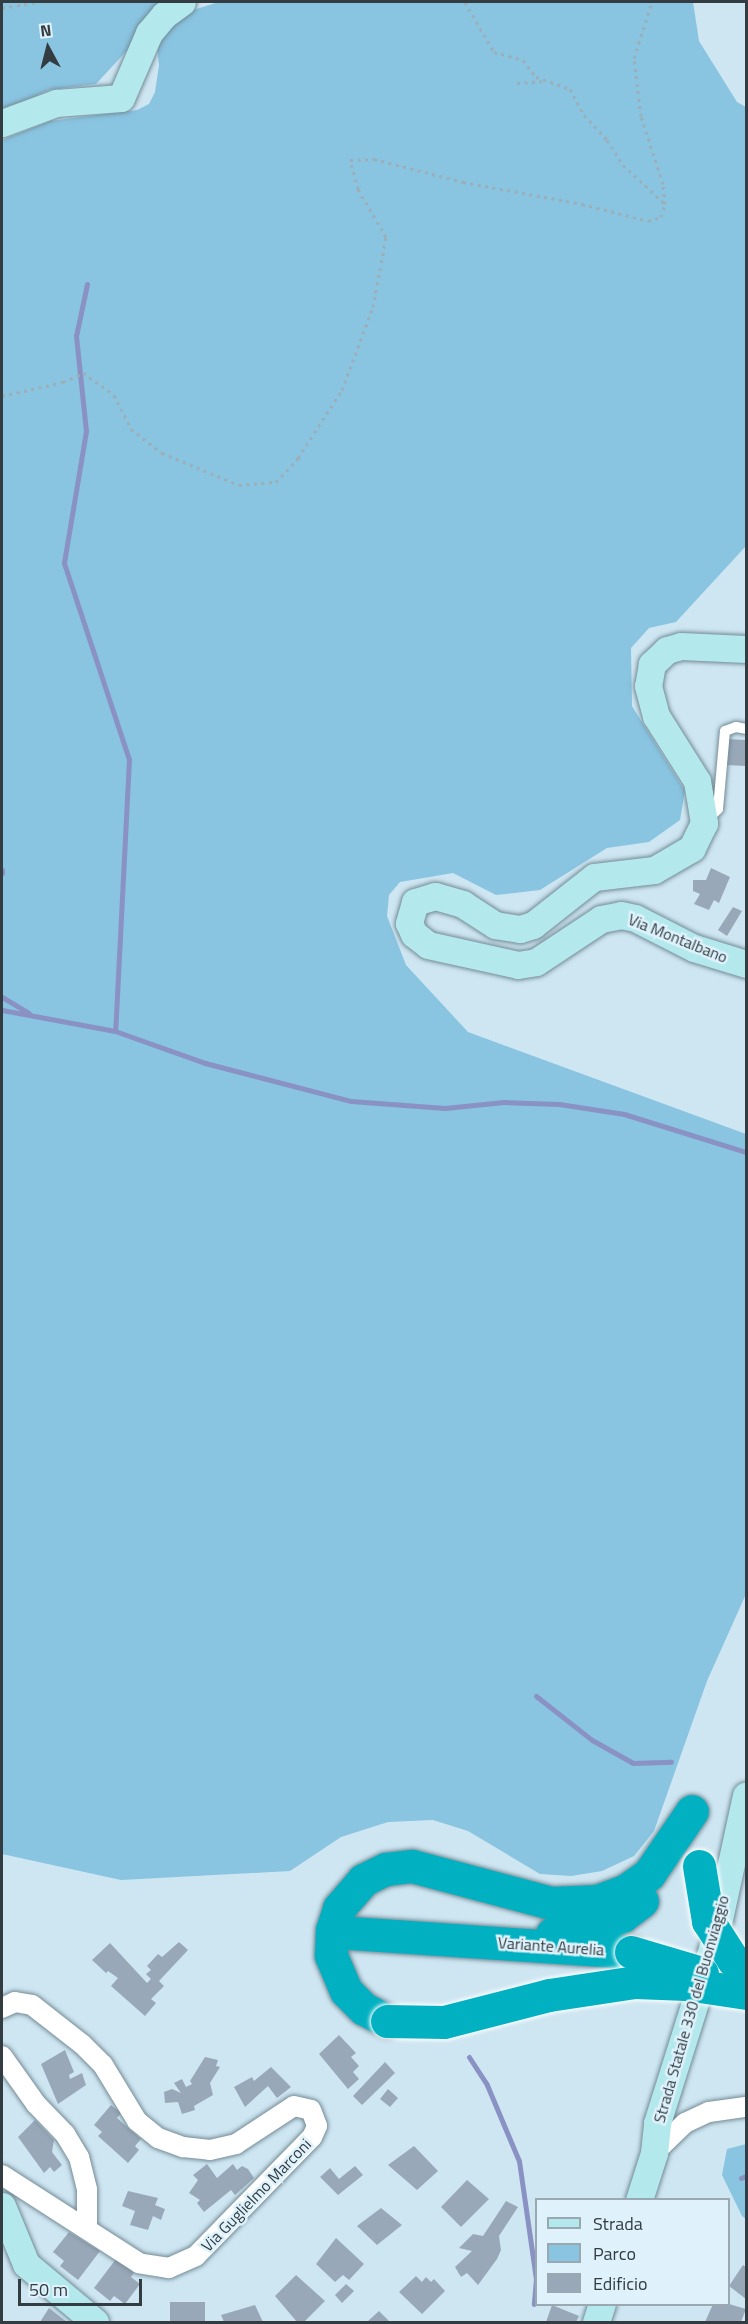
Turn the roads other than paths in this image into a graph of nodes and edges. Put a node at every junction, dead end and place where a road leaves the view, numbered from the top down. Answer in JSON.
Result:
{"nodes":[{"id":1,"x":182,"y":2,"type":"edge"},
{"id":2,"x":2,"y":123,"type":"edge"},
{"id":3,"x":747,"y":649,"type":"edge"},
{"id":4,"x":747,"y":729,"type":"edge"},
{"id":5,"x":704,"y":823,"type":"junction"},
{"id":6,"x":747,"y":964,"type":"edge"},
{"id":7,"x":747,"y":1795,"type":"edge"},
{"id":8,"x":692,"y":1811,"type":"junction"},
{"id":9,"x":351,"y":1933,"type":"dead end"},
{"id":10,"x":487,"y":1942,"type":"junction"},
{"id":11,"x":747,"y":1971,"type":"edge"},
{"id":12,"x":747,"y":1987,"type":"edge"},
{"id":13,"x":747,"y":1993,"type":"edge"},
{"id":14,"x":2,"y":2008,"type":"edge"},
{"id":15,"x":2,"y":2056,"type":"edge"},
{"id":16,"x":747,"y":2107,"type":"edge"},
{"id":17,"x":654,"y":2154,"type":"junction"},
{"id":18,"x":2,"y":2175,"type":"edge"},
{"id":19,"x":639,"y":2198,"type":"edge"},
{"id":20,"x":2,"y":2206,"type":"edge"},
{"id":21,"x":87,"y":2228,"type":"junction"},
{"id":22,"x":601,"y":2306,"type":"edge"},
{"id":23,"x":95,"y":2322,"type":"edge"},
{"id":24,"x":596,"y":2322,"type":"edge"}],
"edges":[{"from":1,"to":2,"type":"street"},
{"from":3,"to":5,"type":"street"},
{"from":4,"to":5,"type":"lane"},
{"from":5,"to":6,"type":"street","name":"Via Montalbano"},
{"from":7,"to":17,"type":"street","name":"Strada Statale 330 del Buonviaggio","bridge":true},
{"from":8,"to":10,"type":"highway"},
{"from":8,"to":11,"type":"highway","bridge":true},
{"from":8,"to":13,"type":"highway","bridge":true},
{"from":9,"to":10,"type":"highway","name":"Variante Aurelia"},
{"from":10,"to":12,"type":"highway","name":"Variante Aurelia","bridge":true},
{"from":14,"to":21,"type":"street","name":"Via Guglielmo Marconi"},
{"from":15,"to":21,"type":"street"},
{"from":16,"to":17,"type":"street","name":"Strada Statale 330 del Buonviaggio"},
{"from":17,"to":19,"type":"street","name":"Strada Statale 330 del Buonviaggio"},
{"from":18,"to":21,"type":"street","name":"Via Guglielmo Marconi"},
{"from":20,"to":23,"type":"street"},
{"from":22,"to":24,"type":"street"}]}
